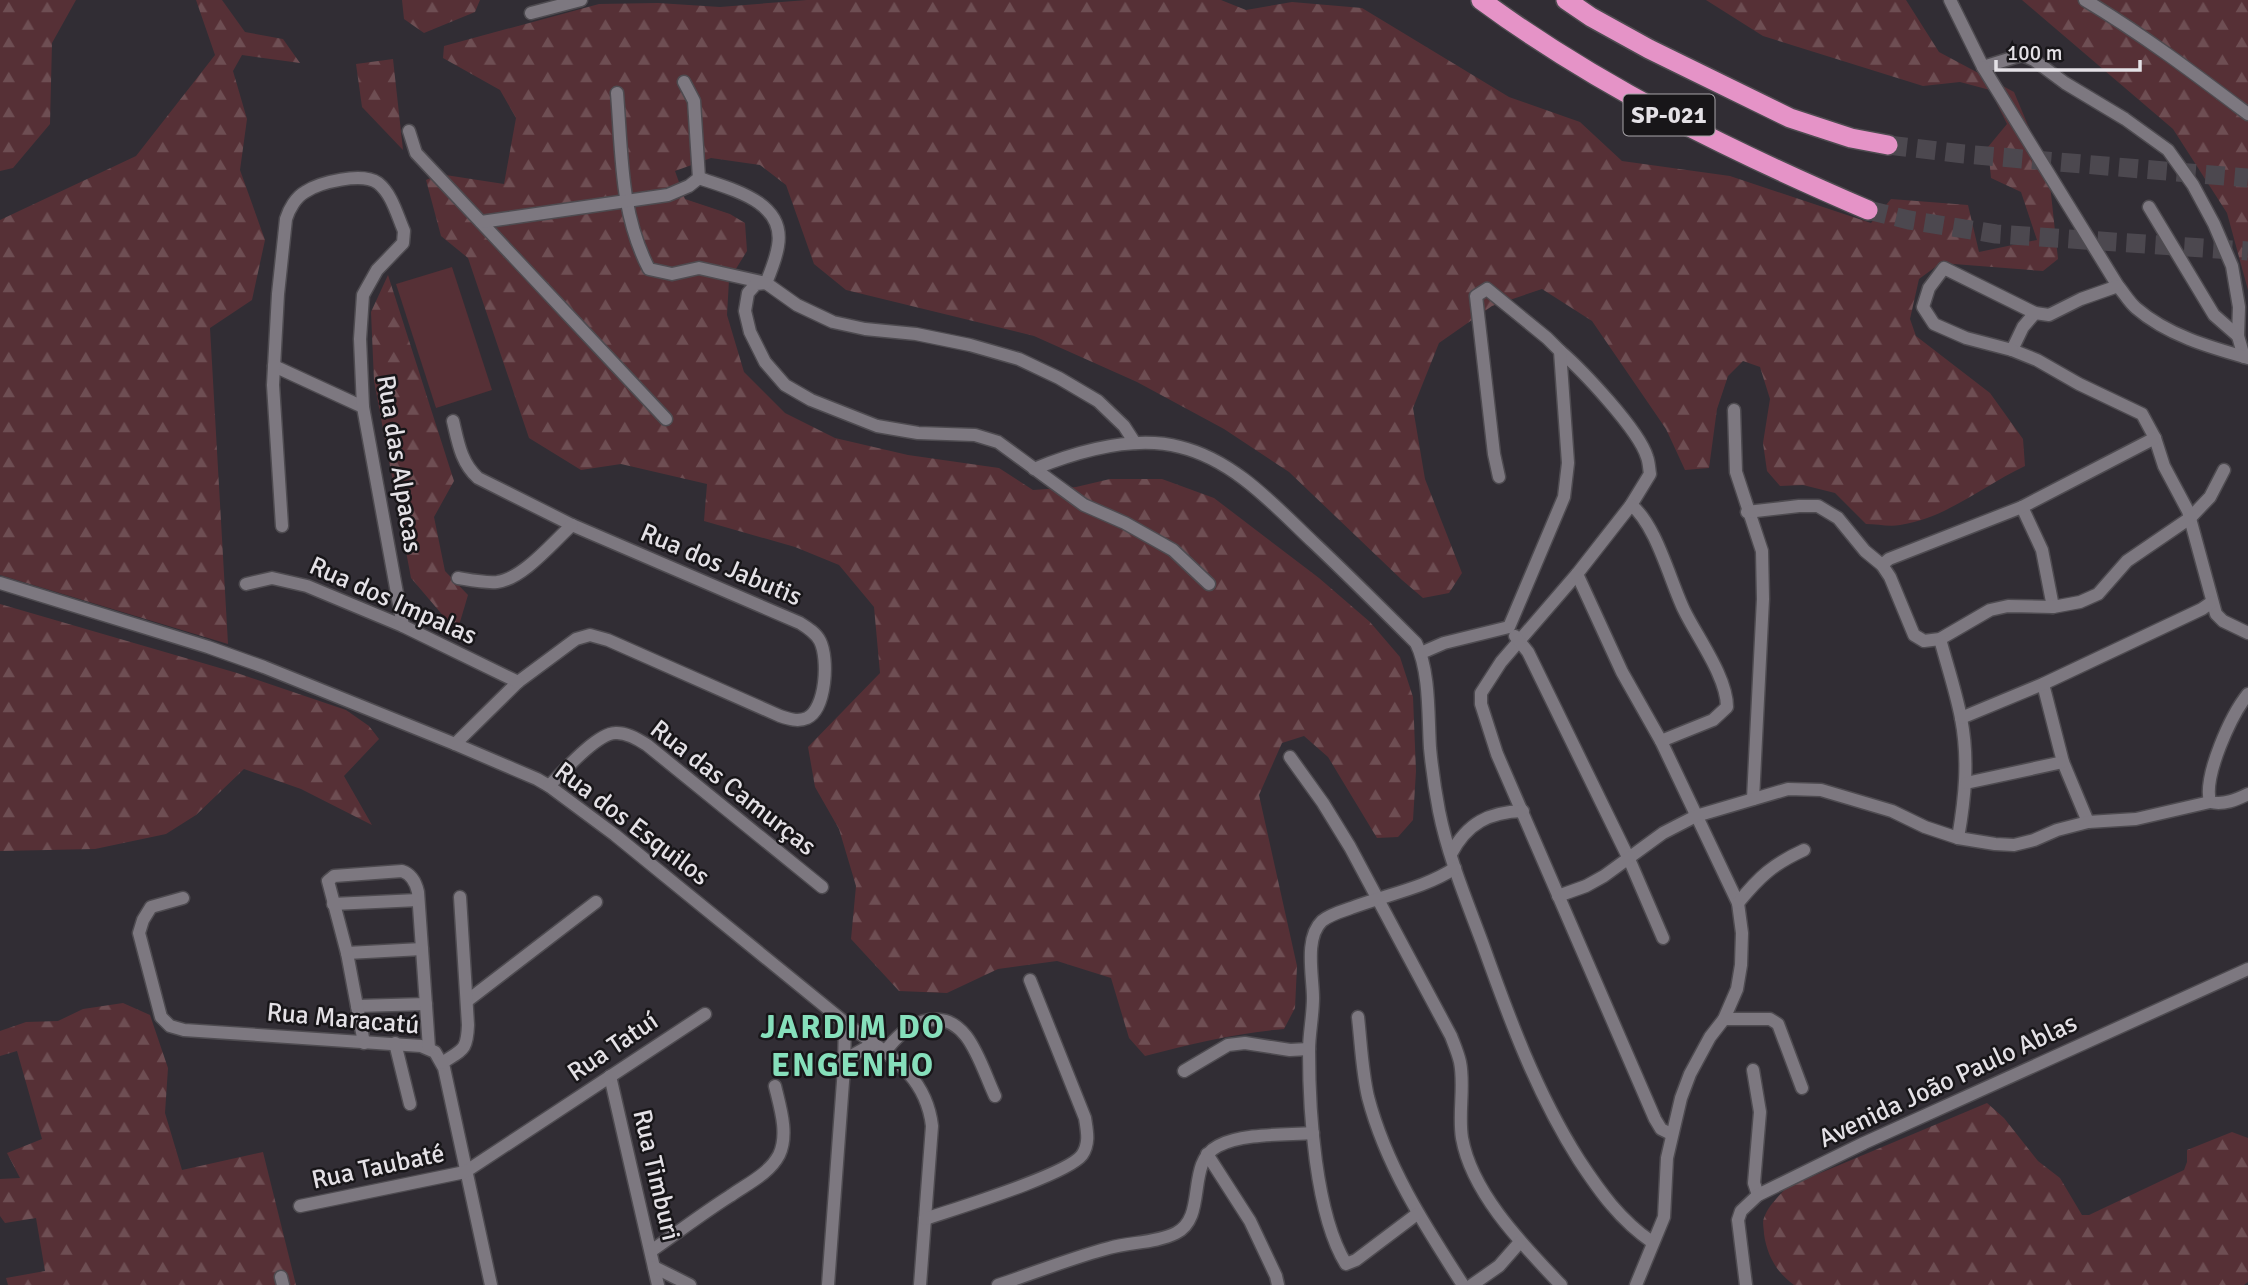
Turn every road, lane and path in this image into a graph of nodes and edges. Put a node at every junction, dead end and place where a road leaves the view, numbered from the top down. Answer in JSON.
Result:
{"nodes":[{"id":1,"x":581,"y":0,"type":"edge"},
{"id":2,"x":1480,"y":0,"type":"edge"},
{"id":3,"x":1566,"y":0,"type":"edge"},
{"id":4,"x":1950,"y":0,"type":"edge"},
{"id":5,"x":2085,"y":0,"type":"edge"},
{"id":6,"x":531,"y":13,"type":"dead end"},
{"id":7,"x":1983,"y":67,"type":"junction"},
{"id":8,"x":684,"y":82,"type":"dead end"},
{"id":9,"x":617,"y":93,"type":"dead end"},
{"id":10,"x":2248,"y":114,"type":"edge"},
{"id":11,"x":409,"y":131,"type":"dead end"},
{"id":12,"x":1888,"y":145,"type":"tunnel mouth"},
{"id":13,"x":699,"y":178,"type":"junction"},
{"id":14,"x":625,"y":201,"type":"junction"},
{"id":15,"x":2149,"y":207,"type":"dead end"},
{"id":16,"x":1868,"y":210,"type":"tunnel mouth"},
{"id":17,"x":481,"y":222,"type":"junction"},
{"id":18,"x":766,"y":283,"type":"junction"},
{"id":19,"x":2118,"y":286,"type":"junction"},
{"id":20,"x":2035,"y":313,"type":"junction"},
{"id":21,"x":2238,"y":336,"type":"junction"},
{"id":22,"x":2012,"y":350,"type":"junction"},
{"id":23,"x":1560,"y":351,"type":"junction"},
{"id":24,"x":2246,"y":357,"type":"edge"},
{"id":25,"x":274,"y":366,"type":"junction"},
{"id":26,"x":363,"y":407,"type":"junction"},
{"id":27,"x":1734,"y":410,"type":"dead end"},
{"id":28,"x":666,"y":419,"type":"dead end"},
{"id":29,"x":453,"y":421,"type":"dead end"},
{"id":30,"x":2155,"y":438,"type":"junction"},
{"id":31,"x":1135,"y":443,"type":"junction"},
{"id":32,"x":1034,"y":469,"type":"junction"},
{"id":33,"x":2224,"y":470,"type":"dead end"},
{"id":34,"x":1499,"y":477,"type":"dead end"},
{"id":35,"x":1631,"y":505,"type":"junction"},
{"id":36,"x":2022,"y":507,"type":"junction"},
{"id":37,"x":1747,"y":512,"type":"junction"},
{"id":38,"x":2190,"y":518,"type":"junction"},
{"id":39,"x":572,"y":525,"type":"junction"},
{"id":40,"x":282,"y":526,"type":"dead end"},
{"id":41,"x":1882,"y":565,"type":"junction"},
{"id":42,"x":1577,"y":575,"type":"junction"},
{"id":43,"x":458,"y":578,"type":"dead end"},
{"id":44,"x":0,"y":583,"type":"edge"},
{"id":45,"x":246,"y":584,"type":"dead end"},
{"id":46,"x":1209,"y":584,"type":"dead end"},
{"id":47,"x":2212,"y":602,"type":"junction"},
{"id":48,"x":2053,"y":607,"type":"junction"},
{"id":49,"x":403,"y":626,"type":"junction"},
{"id":50,"x":1509,"y":627,"type":"junction"},
{"id":51,"x":2248,"y":633,"type":"edge"},
{"id":52,"x":1940,"y":639,"type":"junction"},
{"id":53,"x":1519,"y":642,"type":"junction"},
{"id":54,"x":1421,"y":653,"type":"junction"},
{"id":55,"x":518,"y":682,"type":"junction"},
{"id":56,"x":2043,"y":684,"type":"junction"},
{"id":57,"x":2248,"y":694,"type":"edge"},
{"id":58,"x":1961,"y":718,"type":"junction"},
{"id":59,"x":1661,"y":741,"type":"junction"},
{"id":60,"x":455,"y":744,"type":"junction"},
{"id":61,"x":1290,"y":757,"type":"dead end"},
{"id":62,"x":2063,"y":762,"type":"junction"},
{"id":63,"x":1966,"y":783,"type":"junction"},
{"id":64,"x":549,"y":786,"type":"junction"},
{"id":65,"x":2248,"y":794,"type":"edge"},
{"id":66,"x":1753,"y":799,"type":"junction"},
{"id":67,"x":2210,"y":802,"type":"junction"},
{"id":68,"x":1523,"y":811,"type":"junction"},
{"id":69,"x":1696,"y":816,"type":"junction"},
{"id":70,"x":2088,"y":822,"type":"junction"},
{"id":71,"x":1958,"y":838,"type":"junction"},
{"id":72,"x":1804,"y":850,"type":"dead end"},
{"id":73,"x":1451,"y":854,"type":"junction"},
{"id":74,"x":1629,"y":859,"type":"junction"},
{"id":75,"x":1455,"y":868,"type":"junction"},
{"id":76,"x":822,"y":887,"type":"dead end"},
{"id":77,"x":1558,"y":896,"type":"junction"},
{"id":78,"x":460,"y":897,"type":"dead end"},
{"id":79,"x":183,"y":898,"type":"dead end"},
{"id":80,"x":1377,"y":898,"type":"junction"},
{"id":81,"x":418,"y":900,"type":"junction"},
{"id":82,"x":596,"y":902,"type":"dead end"},
{"id":83,"x":1738,"y":903,"type":"junction"},
{"id":84,"x":333,"y":904,"type":"junction"},
{"id":85,"x":1663,"y":938,"type":"dead end"},
{"id":86,"x":422,"y":949,"type":"junction"},
{"id":87,"x":346,"y":953,"type":"junction"},
{"id":88,"x":2248,"y":969,"type":"edge"},
{"id":89,"x":1030,"y":980,"type":"dead end"},
{"id":90,"x":467,"y":1001,"type":"junction"},
{"id":91,"x":426,"y":1004,"type":"junction"},
{"id":92,"x":357,"y":1006,"type":"junction"},
{"id":93,"x":705,"y":1014,"type":"dead end"},
{"id":94,"x":1359,"y":1017,"type":"dead end"},
{"id":95,"x":1724,"y":1019,"type":"junction"},
{"id":96,"x":845,"y":1022,"type":"junction"},
{"id":97,"x":364,"y":1043,"type":"junction"},
{"id":98,"x":395,"y":1043,"type":"junction"},
{"id":99,"x":873,"y":1044,"type":"junction"},
{"id":100,"x":429,"y":1048,"type":"junction"},
{"id":101,"x":1309,"y":1049,"type":"junction"},
{"id":102,"x":885,"y":1052,"type":"junction"},
{"id":103,"x":442,"y":1063,"type":"junction"},
{"id":104,"x":844,"y":1068,"type":"junction"},
{"id":105,"x":1753,"y":1070,"type":"dead end"},
{"id":106,"x":1184,"y":1071,"type":"dead end"},
{"id":107,"x":610,"y":1076,"type":"junction"},
{"id":108,"x":775,"y":1086,"type":"dead end"},
{"id":109,"x":1802,"y":1088,"type":"dead end"},
{"id":110,"x":995,"y":1097,"type":"dead end"},
{"id":111,"x":410,"y":1104,"type":"dead end"},
{"id":112,"x":1313,"y":1133,"type":"junction"},
{"id":113,"x":1671,"y":1134,"type":"junction"},
{"id":114,"x":1207,"y":1154,"type":"junction"},
{"id":115,"x":465,"y":1172,"type":"junction"},
{"id":116,"x":1758,"y":1195,"type":"junction"},
{"id":117,"x":300,"y":1206,"type":"dead end"},
{"id":118,"x":1417,"y":1214,"type":"junction"},
{"id":119,"x":925,"y":1219,"type":"junction"},
{"id":120,"x":1520,"y":1242,"type":"junction"},
{"id":121,"x":1652,"y":1242,"type":"junction"},
{"id":122,"x":651,"y":1251,"type":"junction"},
{"id":123,"x":654,"y":1267,"type":"junction"},
{"id":124,"x":491,"y":1285,"type":"edge"},
{"id":125,"x":659,"y":1285,"type":"edge"},
{"id":126,"x":690,"y":1285,"type":"edge"},
{"id":127,"x":828,"y":1285,"type":"edge"},
{"id":128,"x":920,"y":1285,"type":"edge"},
{"id":129,"x":998,"y":1285,"type":"edge"},
{"id":130,"x":1278,"y":1285,"type":"edge"},
{"id":131,"x":1463,"y":1285,"type":"edge"},
{"id":132,"x":1472,"y":1285,"type":"edge"},
{"id":133,"x":1562,"y":1285,"type":"edge"},
{"id":134,"x":1636,"y":1285,"type":"edge"},
{"id":135,"x":1746,"y":1285,"type":"edge"}],
"edges":[{"from":1,"to":6,"type":"street"},
{"from":2,"to":16,"type":"highway","number":"SP-021"},
{"from":3,"to":12,"type":"highway","number":"SP-021"},
{"from":4,"to":7,"type":"street"},
{"from":5,"to":10,"type":"street"},
{"from":7,"to":19,"type":"street"},
{"from":7,"to":21,"type":"street"},
{"from":8,"to":13,"type":"street"},
{"from":9,"to":14,"type":"street"},
{"from":11,"to":17,"type":"street"},
{"from":13,"to":14,"type":"street"},
{"from":13,"to":18,"type":"street"},
{"from":14,"to":17,"type":"street"},
{"from":14,"to":18,"type":"street"},
{"from":15,"to":21,"type":"street"},
{"from":17,"to":28,"type":"street"},
{"from":18,"to":31,"type":"street"},
{"from":18,"to":32,"type":"street"},
{"from":19,"to":20,"type":"street"},
{"from":19,"to":24,"type":"street"},
{"from":20,"to":22,"type":"street"},
{"from":20,"to":22,"type":"street"},
{"from":21,"to":24,"type":"street"},
{"from":22,"to":30,"type":"street"},
{"from":23,"to":34,"type":"street"},
{"from":23,"to":35,"type":"street"},
{"from":23,"to":50,"type":"street"},
{"from":25,"to":26,"type":"street"},
{"from":25,"to":26,"type":"street","name":"Rua das Alpacas"},
{"from":25,"to":40,"type":"street"},
{"from":26,"to":49,"type":"street","name":"Rua das Alpacas"},
{"from":27,"to":37,"type":"street"},
{"from":29,"to":39,"type":"street","name":"Rua dos Jabutis"},
{"from":30,"to":36,"type":"street"},
{"from":30,"to":38,"type":"street"},
{"from":31,"to":32,"type":"street"},
{"from":31,"to":54,"type":"street"},
{"from":32,"to":46,"type":"street"},
{"from":33,"to":38,"type":"street"},
{"from":35,"to":42,"type":"street"},
{"from":35,"to":59,"type":"street"},
{"from":36,"to":41,"type":"street"},
{"from":36,"to":48,"type":"street"},
{"from":37,"to":41,"type":"street"},
{"from":37,"to":66,"type":"street"},
{"from":38,"to":47,"type":"street"},
{"from":38,"to":48,"type":"street"},
{"from":39,"to":43,"type":"street"},
{"from":39,"to":55,"type":"street","name":"Rua dos Jabutis"},
{"from":41,"to":52,"type":"street"},
{"from":42,"to":53,"type":"street"},
{"from":42,"to":59,"type":"street"},
{"from":44,"to":60,"type":"street","name":"Rua dos Esquilos"},
{"from":45,"to":49,"type":"street","name":"Rua dos Impalas"},
{"from":47,"to":51,"type":"street"},
{"from":47,"to":56,"type":"street"},
{"from":48,"to":52,"type":"street"},
{"from":49,"to":55,"type":"street","name":"Rua dos Impalas"},
{"from":50,"to":53,"type":"street"},
{"from":50,"to":54,"type":"street"},
{"from":52,"to":58,"type":"street"},
{"from":53,"to":68,"type":"street"},
{"from":53,"to":74,"type":"street"},
{"from":54,"to":73,"type":"street"},
{"from":55,"to":60,"type":"street","name":"Rua dos Jabutis"},
{"from":56,"to":58,"type":"street"},
{"from":56,"to":62,"type":"street"},
{"from":57,"to":67,"type":"street"},
{"from":58,"to":63,"type":"street"},
{"from":59,"to":69,"type":"street"},
{"from":60,"to":64,"type":"street","name":"Rua dos Esquilos"},
{"from":61,"to":80,"type":"street"},
{"from":62,"to":63,"type":"street"},
{"from":62,"to":70,"type":"street"},
{"from":63,"to":71,"type":"street"},
{"from":64,"to":76,"type":"street","name":"Rua das Camurças"},
{"from":64,"to":96,"type":"street","name":"Rua dos Esquilos"},
{"from":65,"to":67,"type":"street"},
{"from":66,"to":69,"type":"street"},
{"from":66,"to":71,"type":"street"},
{"from":67,"to":70,"type":"street"},
{"from":68,"to":73,"type":"street"},
{"from":68,"to":77,"type":"street"},
{"from":69,"to":74,"type":"street"},
{"from":69,"to":83,"type":"street"},
{"from":70,"to":71,"type":"street"},
{"from":72,"to":83,"type":"street"},
{"from":73,"to":75,"type":"street"},
{"from":74,"to":77,"type":"street"},
{"from":74,"to":85,"type":"street"},
{"from":75,"to":80,"type":"street"},
{"from":75,"to":121,"type":"street"},
{"from":77,"to":113,"type":"street"},
{"from":78,"to":90,"type":"street"},
{"from":79,"to":97,"type":"street","name":"Rua Maracatú"},
{"from":80,"to":101,"type":"street"},
{"from":80,"to":120,"type":"street"},
{"from":81,"to":84,"type":"street"},
{"from":81,"to":84,"type":"street"},
{"from":81,"to":86,"type":"street"},
{"from":82,"to":90,"type":"street"},
{"from":83,"to":95,"type":"street"},
{"from":84,"to":87,"type":"street"},
{"from":86,"to":87,"type":"street"},
{"from":86,"to":91,"type":"street"},
{"from":87,"to":92,"type":"street"},
{"from":88,"to":116,"type":"street","name":"Avenida João Paulo Ablas"},
{"from":89,"to":119,"type":"street"},
{"from":90,"to":103,"type":"street"},
{"from":91,"to":92,"type":"street"},
{"from":91,"to":100,"type":"street"},
{"from":92,"to":97,"type":"street"},
{"from":93,"to":107,"type":"street","name":"Rua Tatuí"},
{"from":94,"to":118,"type":"street"},
{"from":95,"to":109,"type":"street"},
{"from":95,"to":113,"type":"street"},
{"from":96,"to":99,"type":"street","name":"Rua dos Esquilos"},
{"from":96,"to":104,"type":"street"},
{"from":97,"to":98,"type":"street","name":"Rua Maracatú"},
{"from":98,"to":100,"type":"street","name":"Rua Maracatú"},
{"from":98,"to":111,"type":"street"},
{"from":99,"to":102,"type":"street","name":"Rua dos Esquilos"},
{"from":99,"to":104,"type":"street"},
{"from":100,"to":103,"type":"street","name":"Rua Maracatú"},
{"from":101,"to":106,"type":"street"},
{"from":101,"to":112,"type":"street"},
{"from":102,"to":110,"type":"street"},
{"from":102,"to":119,"type":"street","name":"Rua dos Esquilos"},
{"from":103,"to":115,"type":"street","name":"Rua Maracatú"},
{"from":104,"to":127,"type":"street"},
{"from":105,"to":116,"type":"street"},
{"from":107,"to":115,"type":"street","name":"Rua Tatuí"},
{"from":107,"to":122,"type":"street","name":"Rua Timburi"},
{"from":108,"to":122,"type":"street"},
{"from":112,"to":114,"type":"street"},
{"from":112,"to":118,"type":"street"},
{"from":113,"to":121,"type":"street"},
{"from":114,"to":129,"type":"street"},
{"from":114,"to":130,"type":"street"},
{"from":115,"to":117,"type":"street","name":"Rua Taubaté"},
{"from":115,"to":124,"type":"street","name":"Rua Maracatú"},
{"from":116,"to":135,"type":"street","name":"Avenida João Paulo Ablas"},
{"from":118,"to":131,"type":"street"},
{"from":119,"to":128,"type":"street","name":"Rua dos Esquilos"},
{"from":120,"to":132,"type":"street"},
{"from":120,"to":133,"type":"street"},
{"from":121,"to":134,"type":"street"},
{"from":122,"to":123,"type":"street","name":"Rua Timburi"},
{"from":123,"to":125,"type":"street","name":"Rua Timburi"},
{"from":123,"to":126,"type":"street"}]}
